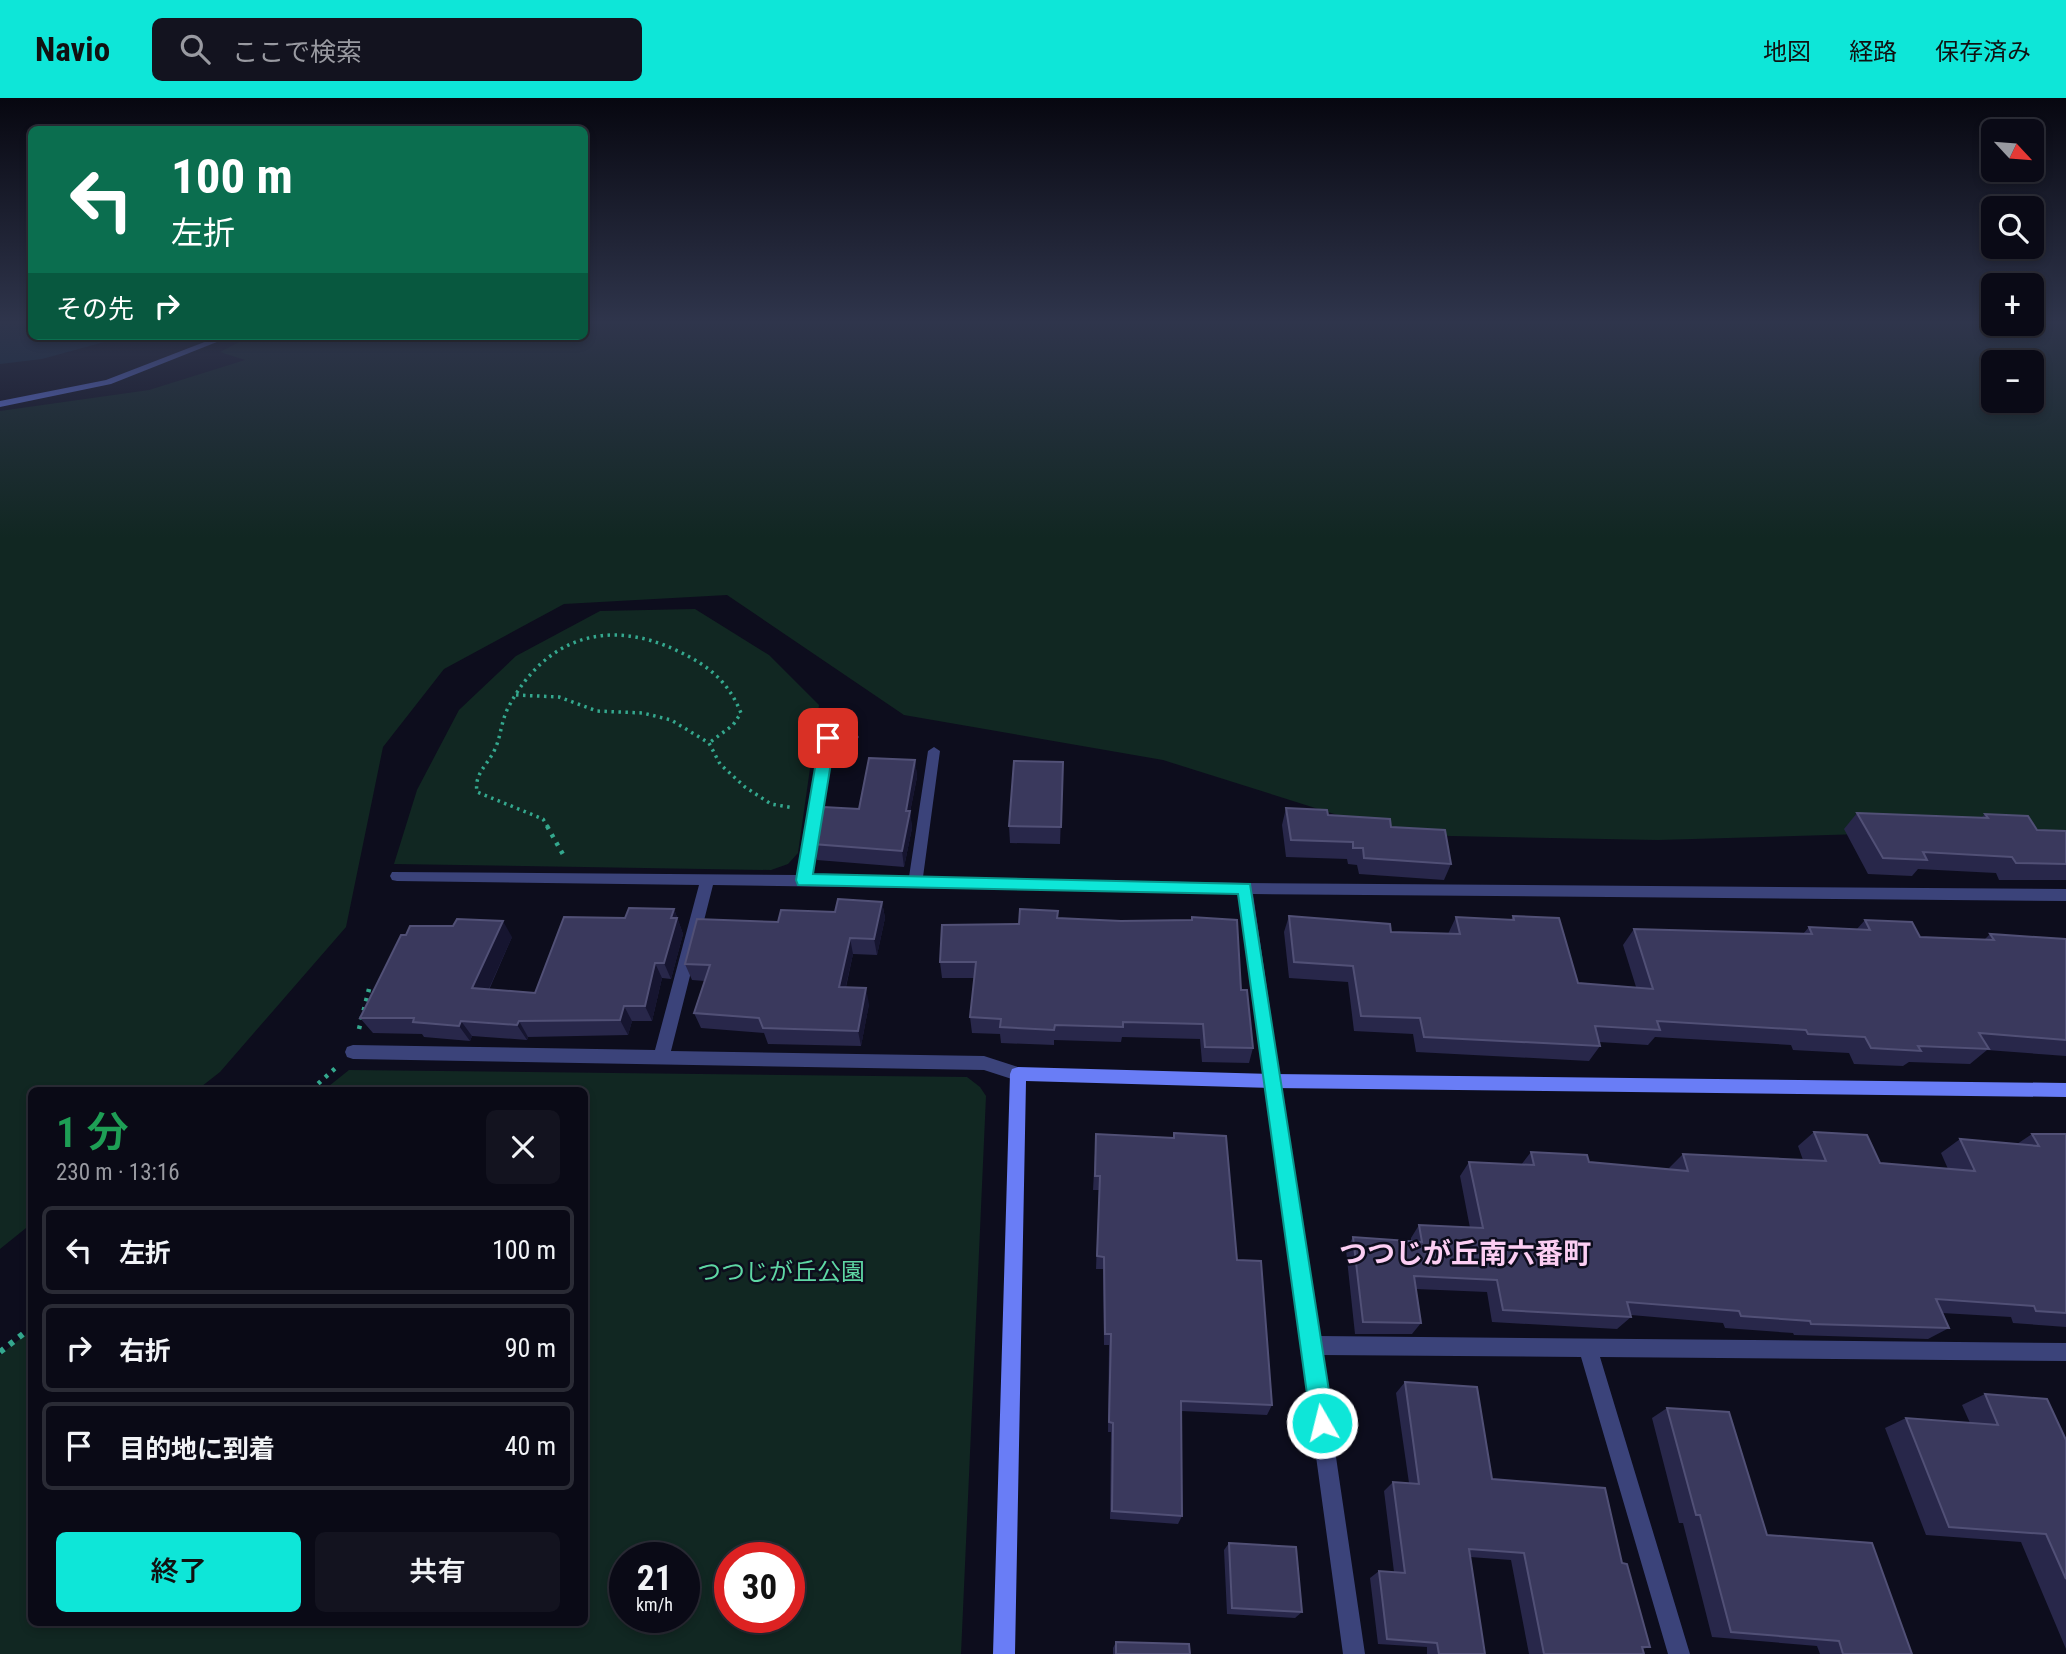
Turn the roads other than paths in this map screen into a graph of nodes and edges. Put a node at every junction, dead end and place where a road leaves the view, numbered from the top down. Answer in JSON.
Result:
{"nodes":[{"id":1,"x":51,"y":394,"type":"edge"},
{"id":2,"x":0,"y":404,"type":"edge"},
{"id":3,"x":853,"y":737,"type":"dead end"},
{"id":4,"x":934,"y":751,"type":"dead end"},
{"id":5,"x":397,"y":876,"type":"dead end"},
{"id":6,"x":706,"y":880,"type":"junction"},
{"id":7,"x":804,"y":880,"type":"junction"},
{"id":8,"x":915,"y":882,"type":"junction"},
{"id":9,"x":1245,"y":888,"type":"junction"},
{"id":10,"x":2066,"y":895,"type":"edge"},
{"id":11,"x":353,"y":1052,"type":"dead end"},
{"id":12,"x":661,"y":1058,"type":"junction"},
{"id":13,"x":1018,"y":1074,"type":"junction"},
{"id":14,"x":1273,"y":1081,"type":"junction"},
{"id":15,"x":2066,"y":1090,"type":"edge"},
{"id":16,"x":1312,"y":1345,"type":"junction"},
{"id":17,"x":1587,"y":1346,"type":"junction"},
{"id":18,"x":2066,"y":1352,"type":"edge"},
{"id":19,"x":1004,"y":1654,"type":"edge"},
{"id":20,"x":1354,"y":1654,"type":"edge"},
{"id":21,"x":1679,"y":1654,"type":"edge"}],
"edges":[{"from":1,"to":2,"type":"street"},
{"from":3,"to":7,"type":"street"},
{"from":4,"to":8,"type":"street"},
{"from":5,"to":6,"type":"street"},
{"from":6,"to":7,"type":"street"},
{"from":6,"to":12,"type":"street"},
{"from":7,"to":8,"type":"street"},
{"from":8,"to":9,"type":"street"},
{"from":9,"to":10,"type":"street"},
{"from":9,"to":14,"type":"street"},
{"from":11,"to":12,"type":"street"},
{"from":12,"to":13,"type":"street"},
{"from":13,"to":14,"type":"street"},
{"from":13,"to":19,"type":"street"},
{"from":14,"to":15,"type":"street"},
{"from":14,"to":16,"type":"street"},
{"from":16,"to":17,"type":"street"},
{"from":16,"to":20,"type":"street"},
{"from":17,"to":18,"type":"street"},
{"from":17,"to":21,"type":"street"}]}
